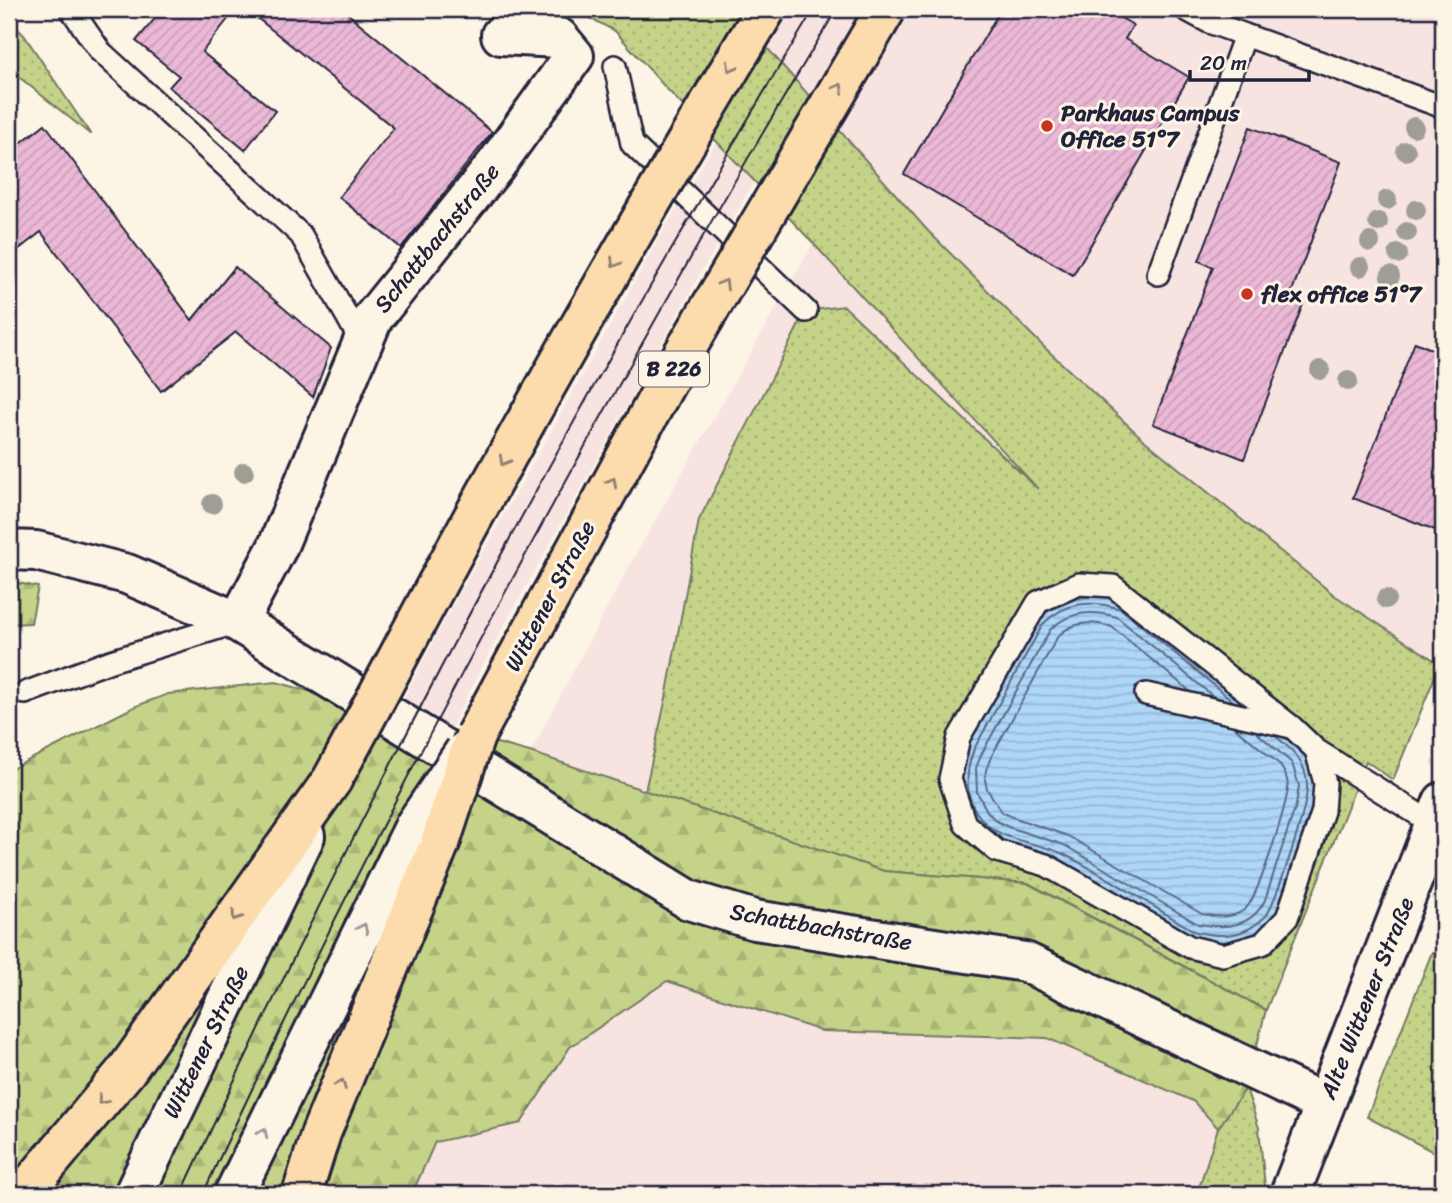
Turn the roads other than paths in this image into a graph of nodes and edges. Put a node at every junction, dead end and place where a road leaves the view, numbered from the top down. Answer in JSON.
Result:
{"nodes":[{"id":1,"x":71,"y":9,"type":"edge"},
{"id":2,"x":766,"y":9,"type":"edge"},
{"id":3,"x":886,"y":9,"type":"edge"},
{"id":4,"x":1185,"y":9,"type":"edge"},
{"id":5,"x":501,"y":35,"type":"dead end"},
{"id":6,"x":1245,"y":35,"type":"junction"},
{"id":7,"x":615,"y":66,"type":"dead end"},
{"id":8,"x":1443,"y":107,"type":"edge"},
{"id":9,"x":1158,"y":274,"type":"dead end"},
{"id":10,"x":806,"y":311,"type":"dead end"},
{"id":11,"x":362,"y":343,"type":"junction"},
{"id":12,"x":9,"y":550,"type":"edge"},
{"id":13,"x":238,"y":622,"type":"junction"},
{"id":14,"x":25,"y":693,"type":"dead end"},
{"id":15,"x":1146,"y":694,"type":"dead end"},
{"id":16,"x":1292,"y":727,"type":"junction"},
{"id":17,"x":1316,"y":750,"type":"junction"},
{"id":18,"x":332,"y":780,"type":"junction"},
{"id":19,"x":1439,"y":814,"type":"edge"},
{"id":20,"x":428,"y":832,"type":"junction"},
{"id":21,"x":1325,"y":1104,"type":"junction"},
{"id":22,"x":23,"y":1194,"type":"edge"},
{"id":23,"x":134,"y":1194,"type":"edge"},
{"id":24,"x":234,"y":1194,"type":"edge"},
{"id":25,"x":302,"y":1194,"type":"edge"},
{"id":26,"x":1290,"y":1194,"type":"edge"}],
"edges":[{"from":1,"to":11,"type":"lane"},
{"from":2,"to":18,"type":"main road","name":"Wittener Straße","one_way":true,"bridge":true},
{"from":20,"to":3,"type":"main road","name":"Wittener Straße","number":"B 226","one_way":true,"bridge":true},
{"from":4,"to":6,"type":"lane"},
{"from":5,"to":11,"type":"street","name":"Schattbachstraße"},
{"from":6,"to":8,"type":"lane"},
{"from":6,"to":9,"type":"lane"},
{"from":7,"to":10,"type":"lane"},
{"from":11,"to":13,"type":"street","name":"Schattbachstraße"},
{"from":12,"to":13,"type":"street","name":"Schattbachstraße"},
{"from":13,"to":14,"type":"lane"},
{"from":13,"to":21,"type":"street","name":"Schattbachstraße"},
{"from":15,"to":16,"type":"lane"},
{"from":16,"to":17,"type":"lane"},
{"from":16,"to":17,"type":"lane"},
{"from":17,"to":19,"type":"lane"},
{"from":18,"to":22,"type":"main road","one_way":true},
{"from":18,"to":23,"type":"street","name":"Wittener Straße"},
{"from":19,"to":21,"type":"street","name":"Alte Wittener Straße"},
{"from":24,"to":20,"type":"street","one_way":true},
{"from":25,"to":20,"type":"main road","name":"Wittener Straße","one_way":true},
{"from":21,"to":26,"type":"street","name":"Alte Wittener Straße"}]}
